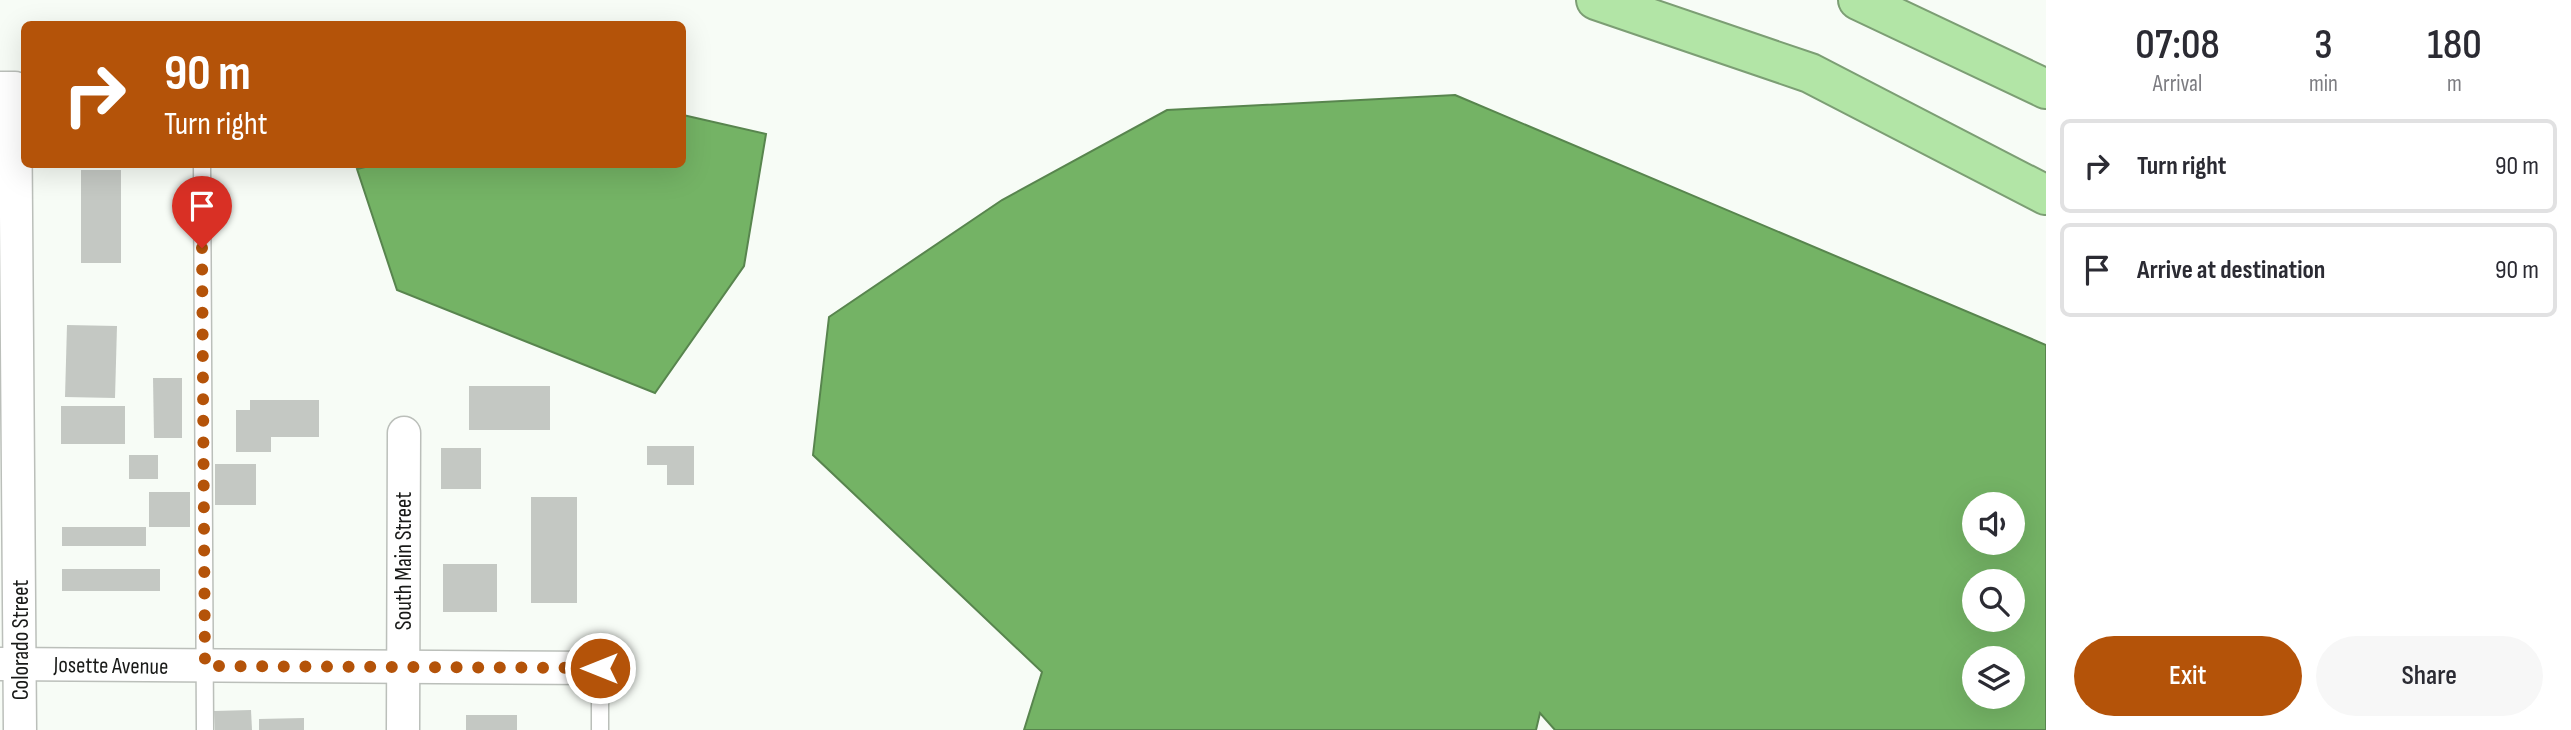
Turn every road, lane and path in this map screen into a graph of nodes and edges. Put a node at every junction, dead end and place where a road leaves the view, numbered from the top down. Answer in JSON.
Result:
{"nodes":[{"id":1,"x":1596,"y":0,"type":"edge"},
{"id":2,"x":1858,"y":0,"type":"edge"},
{"id":3,"x":13,"y":87,"type":"edge"},
{"id":4,"x":2046,"y":89,"type":"edge"},
{"id":5,"x":202,"y":168,"type":"edge"},
{"id":6,"x":2046,"y":195,"type":"edge"},
{"id":7,"x":404,"y":433,"type":"dead end"},
{"id":8,"x":10,"y":664,"type":"edge"},
{"id":9,"x":205,"y":666,"type":"junction"},
{"id":10,"x":600,"y":668,"type":"joint"},
{"id":11,"x":403,"y":669,"type":"junction"},
{"id":12,"x":20,"y":730,"type":"edge"},
{"id":13,"x":205,"y":730,"type":"edge"},
{"id":14,"x":403,"y":730,"type":"edge"},
{"id":15,"x":600,"y":730,"type":"edge"}],
"edges":[{"from":1,"to":6,"type":"highway"},
{"from":2,"to":4,"type":"highway"},
{"from":3,"to":8,"type":"street","name":"Colorado Street"},
{"from":5,"to":9,"type":"lane"},
{"from":7,"to":11,"type":"street","name":"South Main Street"},
{"from":8,"to":9,"type":"street","name":"Josette Avenue"},
{"from":8,"to":12,"type":"street","name":"Colorado Street"},
{"from":9,"to":11,"type":"street","name":"Josette Avenue"},
{"from":9,"to":13,"type":"lane"},
{"from":10,"to":11,"type":"street","name":"Josette Avenue"},
{"from":10,"to":15,"type":"lane"},
{"from":11,"to":14,"type":"street","name":"South Main Street"}]}
